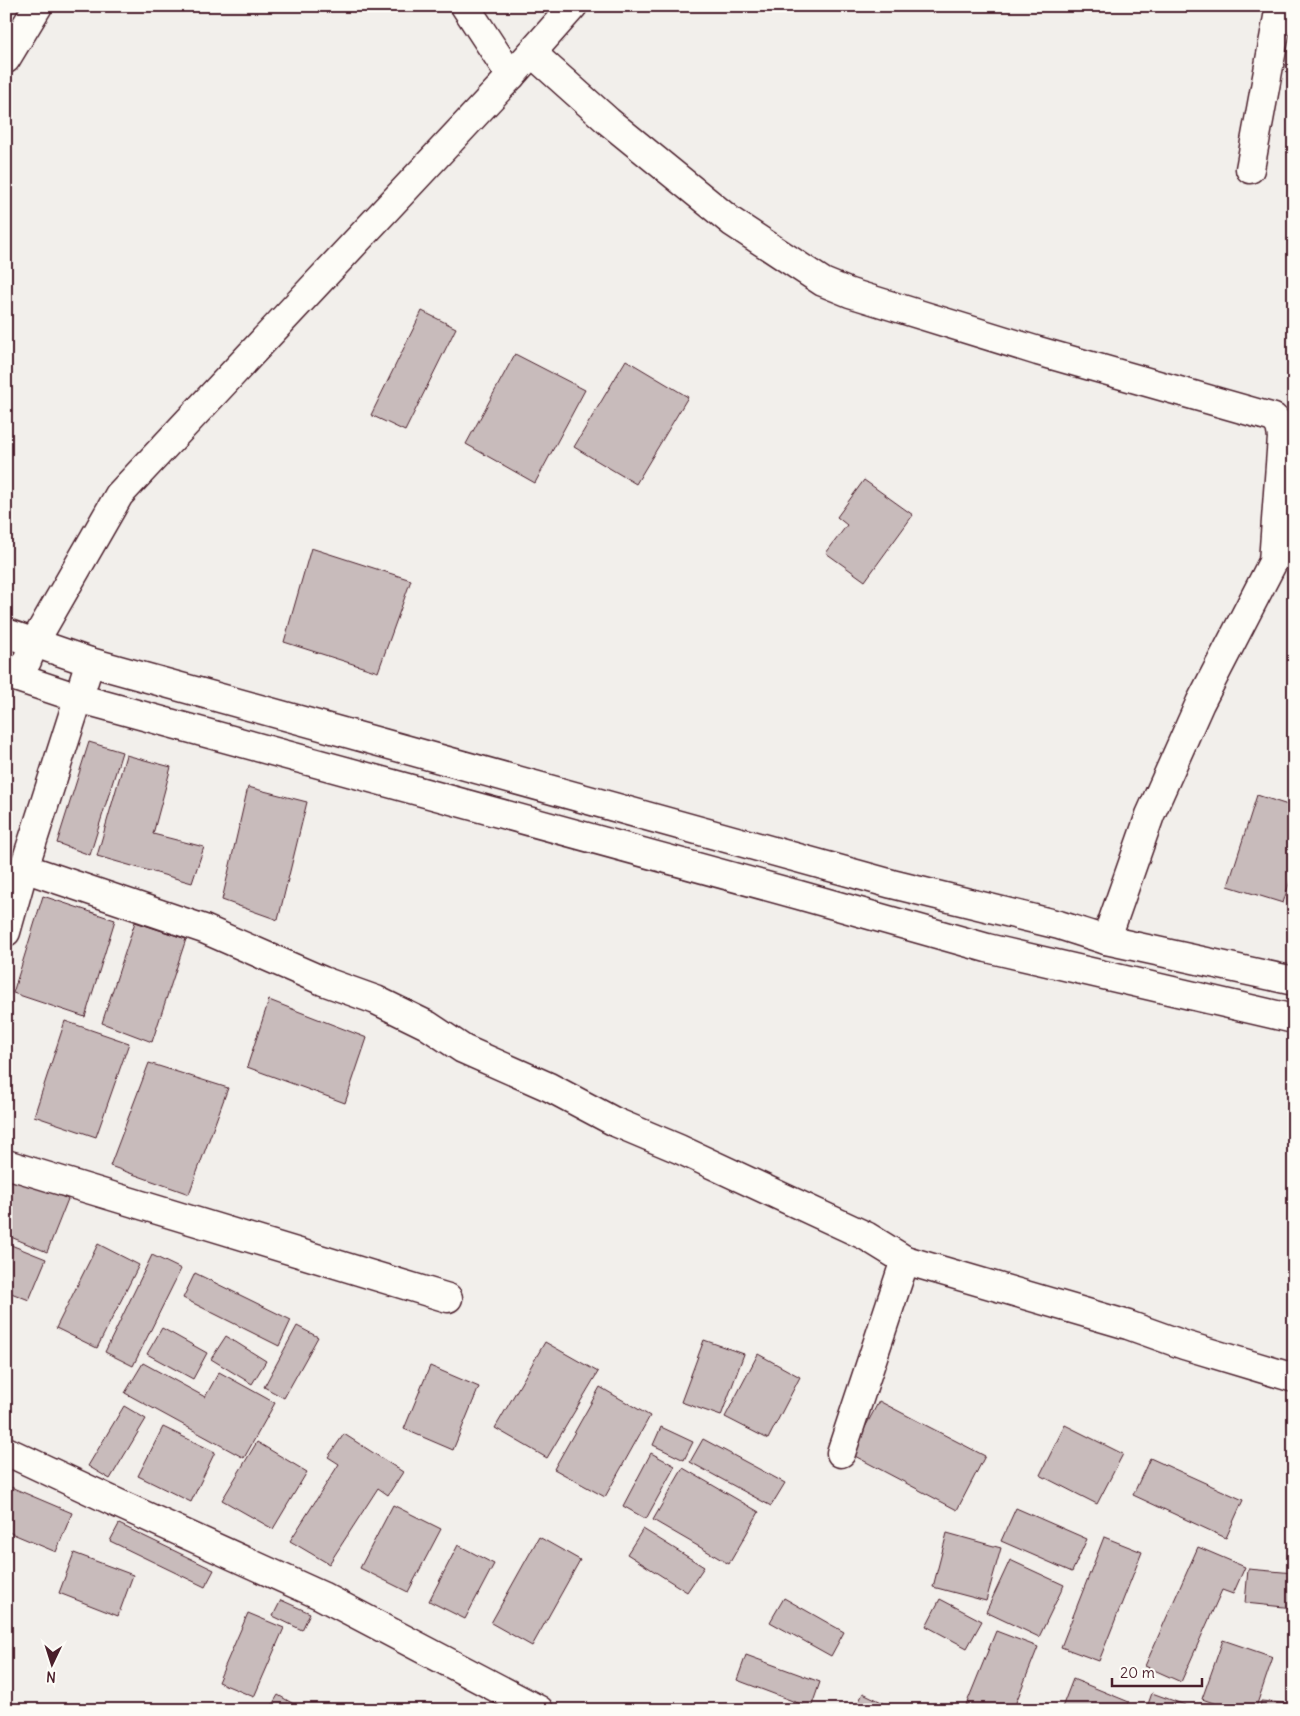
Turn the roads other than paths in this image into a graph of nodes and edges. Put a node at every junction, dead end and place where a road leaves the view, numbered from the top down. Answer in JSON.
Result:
{"nodes":[{"id":1,"x":38,"y":6,"type":"edge"},
{"id":2,"x":465,"y":6,"type":"edge"},
{"id":3,"x":572,"y":6,"type":"edge"},
{"id":4,"x":1280,"y":6,"type":"edge"},
{"id":5,"x":532,"y":53,"type":"junction"},
{"id":6,"x":6,"y":59,"type":"edge"},
{"id":7,"x":511,"y":76,"type":"junction"},
{"id":8,"x":1250,"y":169,"type":"dead end"},
{"id":9,"x":6,"y":633,"type":"edge"},
{"id":10,"x":34,"y":644,"type":"junction"},
{"id":11,"x":90,"y":662,"type":"junction"},
{"id":12,"x":13,"y":676,"type":"edge"},
{"id":13,"x":78,"y":698,"type":"junction"},
{"id":14,"x":24,"y":868,"type":"junction"},
{"id":15,"x":6,"y":932,"type":"edge"},
{"id":16,"x":1106,"y":940,"type":"junction"},
{"id":17,"x":1294,"y":981,"type":"edge"},
{"id":18,"x":1294,"y":1019,"type":"edge"},
{"id":19,"x":6,"y":1164,"type":"edge"},
{"id":20,"x":905,"y":1260,"type":"junction"},
{"id":21,"x":448,"y":1298,"type":"dead end"},
{"id":22,"x":1294,"y":1378,"type":"edge"},
{"id":23,"x":6,"y":1451,"type":"edge"},
{"id":24,"x":841,"y":1453,"type":"dead end"},
{"id":25,"x":539,"y":1710,"type":"edge"}],
"edges":[{"from":1,"to":6,"type":"street"},
{"from":2,"to":7,"type":"street"},
{"from":3,"to":5,"type":"street"},
{"from":4,"to":8,"type":"street"},
{"from":5,"to":7,"type":"street"},
{"from":5,"to":16,"type":"street"},
{"from":7,"to":10,"type":"street"},
{"from":9,"to":10,"type":"street"},
{"from":10,"to":11,"type":"street"},
{"from":10,"to":12,"type":"street"},
{"from":11,"to":13,"type":"street"},
{"from":11,"to":16,"type":"street"},
{"from":12,"to":13,"type":"street"},
{"from":13,"to":14,"type":"street"},
{"from":13,"to":18,"type":"street"},
{"from":14,"to":15,"type":"street"},
{"from":14,"to":20,"type":"street"},
{"from":16,"to":17,"type":"street"},
{"from":19,"to":21,"type":"street"},
{"from":20,"to":22,"type":"street"},
{"from":20,"to":24,"type":"street"},
{"from":23,"to":25,"type":"street"}]}
